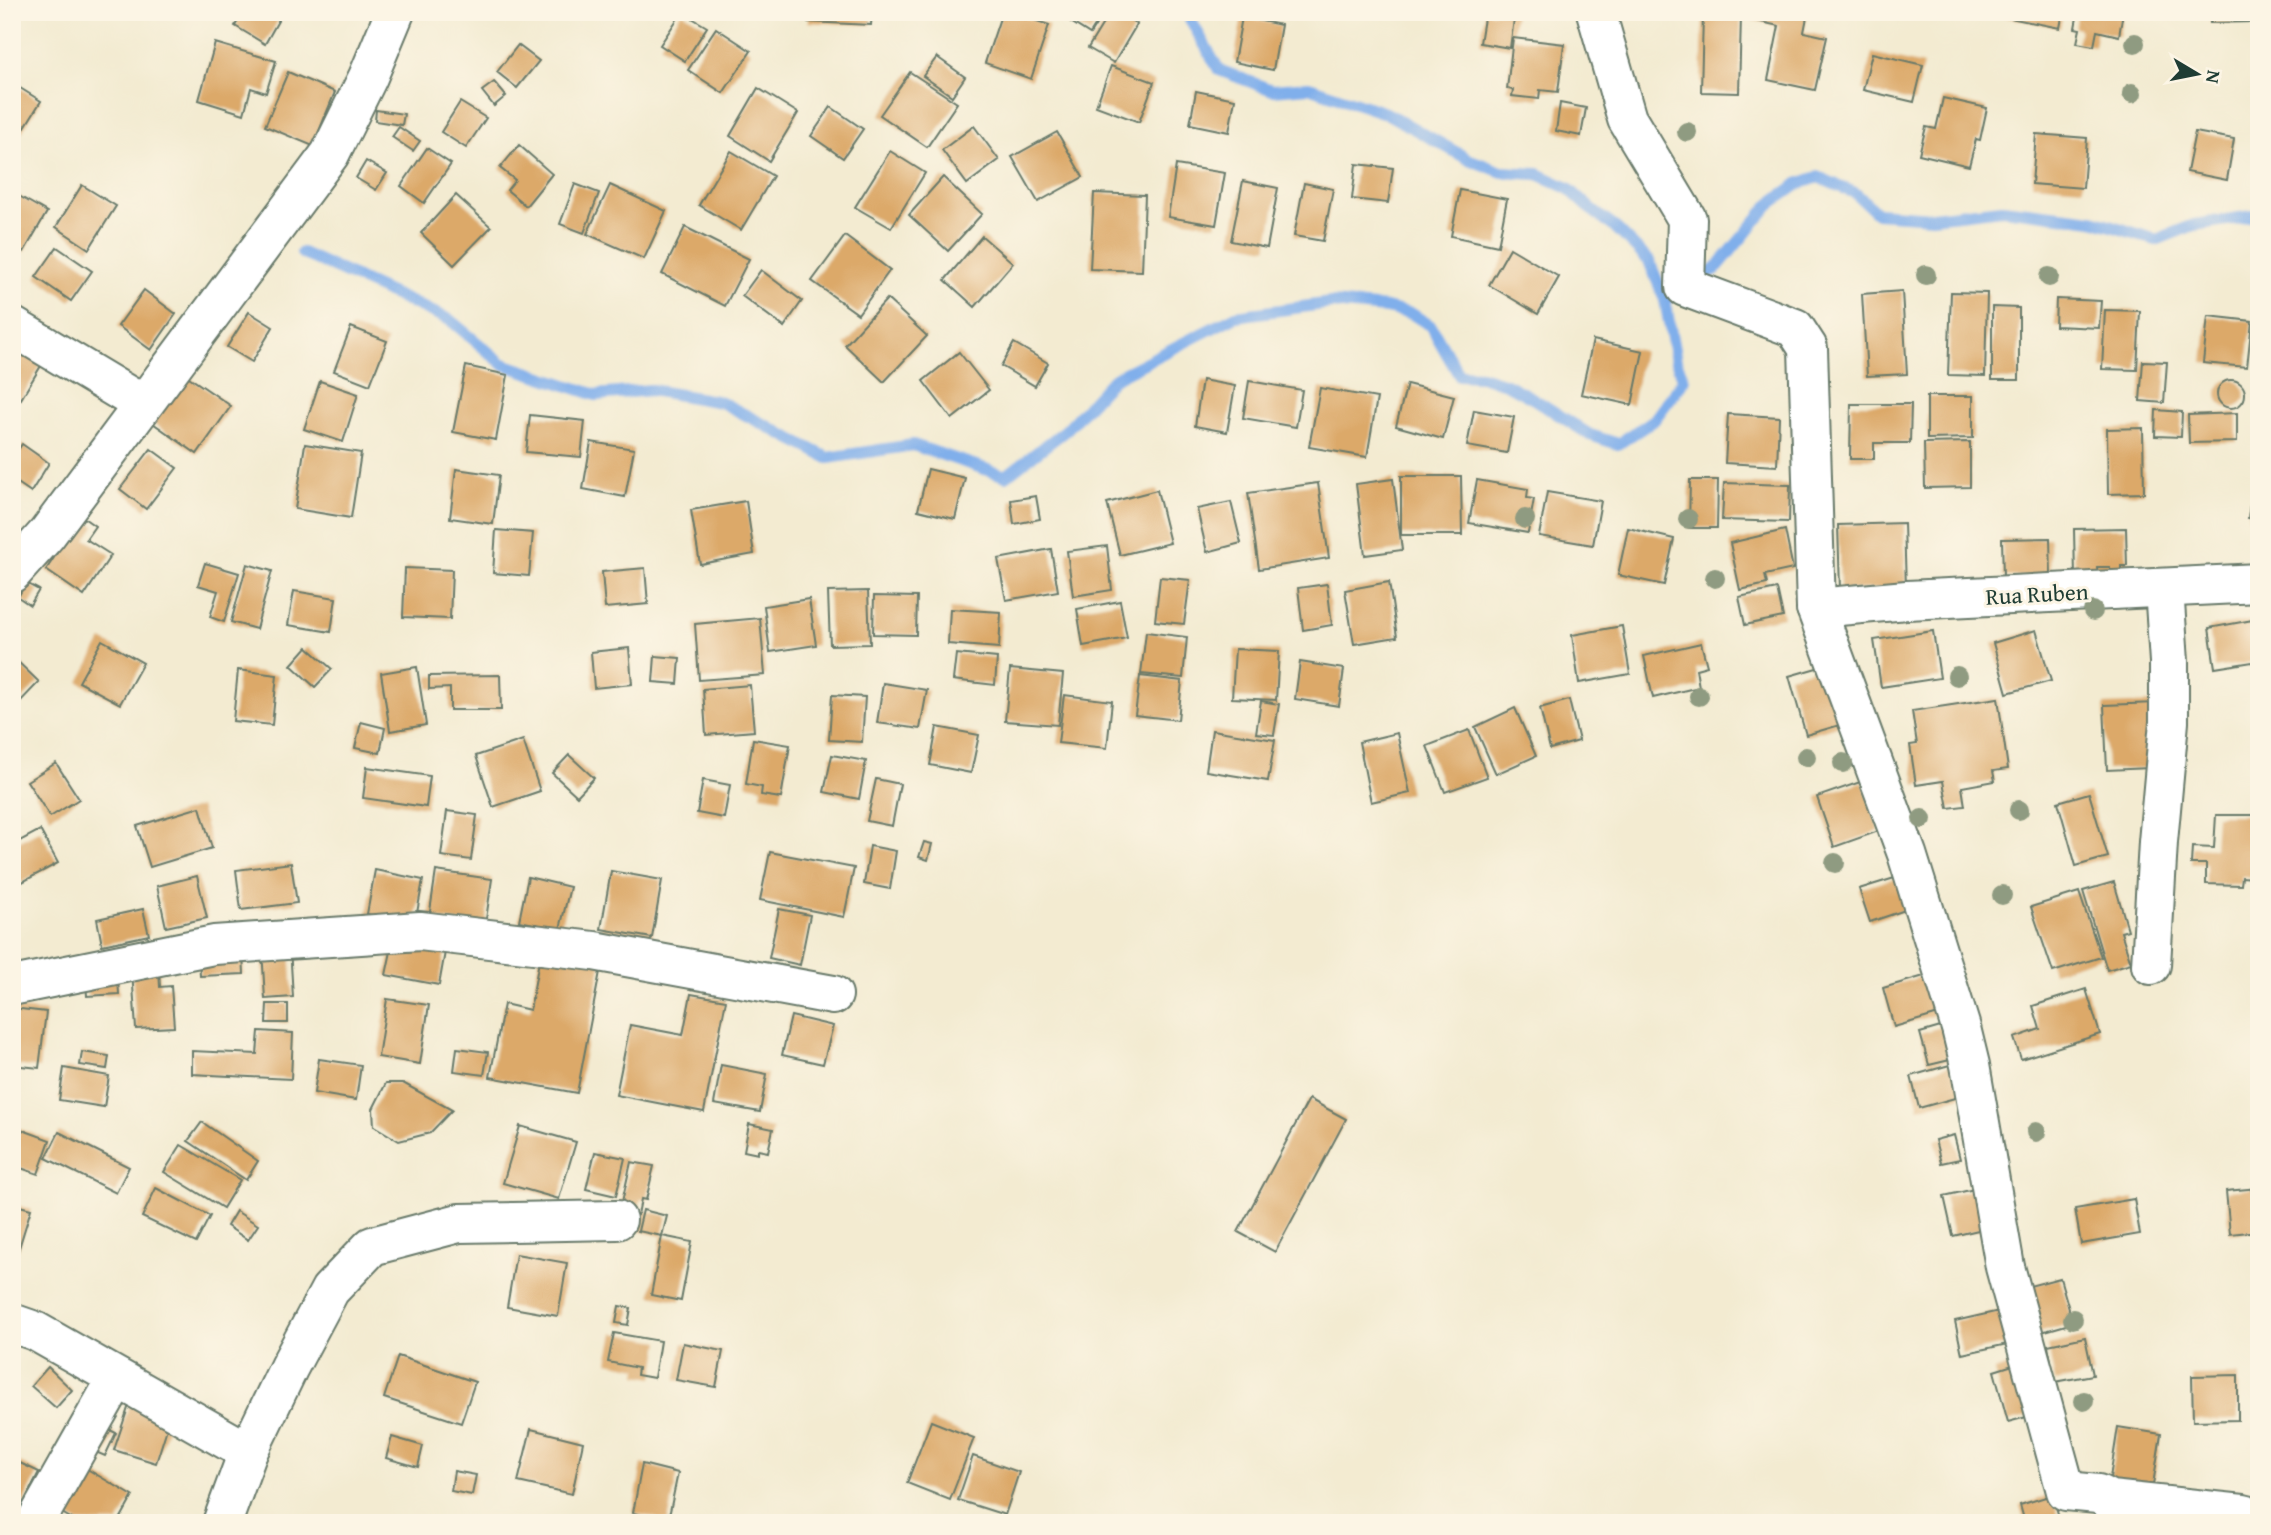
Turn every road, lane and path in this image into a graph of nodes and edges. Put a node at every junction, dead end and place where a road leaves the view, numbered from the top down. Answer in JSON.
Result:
{"nodes":[{"id":1,"x":395,"y":12,"type":"edge"},
{"id":2,"x":1596,"y":12,"type":"edge"},
{"id":3,"x":12,"y":326,"type":"edge"},
{"id":4,"x":142,"y":404,"type":"junction"},
{"id":5,"x":12,"y":573,"type":"edge"},
{"id":6,"x":2259,"y":583,"type":"edge"},
{"id":7,"x":2164,"y":588,"type":"junction"},
{"id":8,"x":1816,"y":608,"type":"junction"},
{"id":9,"x":2151,"y":965,"type":"dead end"},
{"id":10,"x":12,"y":986,"type":"edge"},
{"id":11,"x":834,"y":996,"type":"dead end"},
{"id":12,"x":617,"y":1220,"type":"dead end"},
{"id":13,"x":12,"y":1323,"type":"edge"},
{"id":14,"x":117,"y":1378,"type":"junction"},
{"id":15,"x":248,"y":1451,"type":"junction"},
{"id":16,"x":2259,"y":1518,"type":"edge"},
{"id":17,"x":35,"y":1523,"type":"edge"},
{"id":18,"x":222,"y":1523,"type":"edge"}],
"edges":[{"from":1,"to":4,"type":"street"},
{"from":2,"to":8,"type":"street"},
{"from":3,"to":4,"type":"street"},
{"from":4,"to":5,"type":"street"},
{"from":6,"to":7,"type":"street","name":"Rua Ruben"},
{"from":7,"to":8,"type":"street","name":"Rua Ruben"},
{"from":7,"to":9,"type":"street"},
{"from":8,"to":16,"type":"street"},
{"from":10,"to":11,"type":"street"},
{"from":12,"to":15,"type":"street"},
{"from":13,"to":14,"type":"street"},
{"from":14,"to":15,"type":"street"},
{"from":14,"to":17,"type":"street"},
{"from":15,"to":18,"type":"street"}]}
